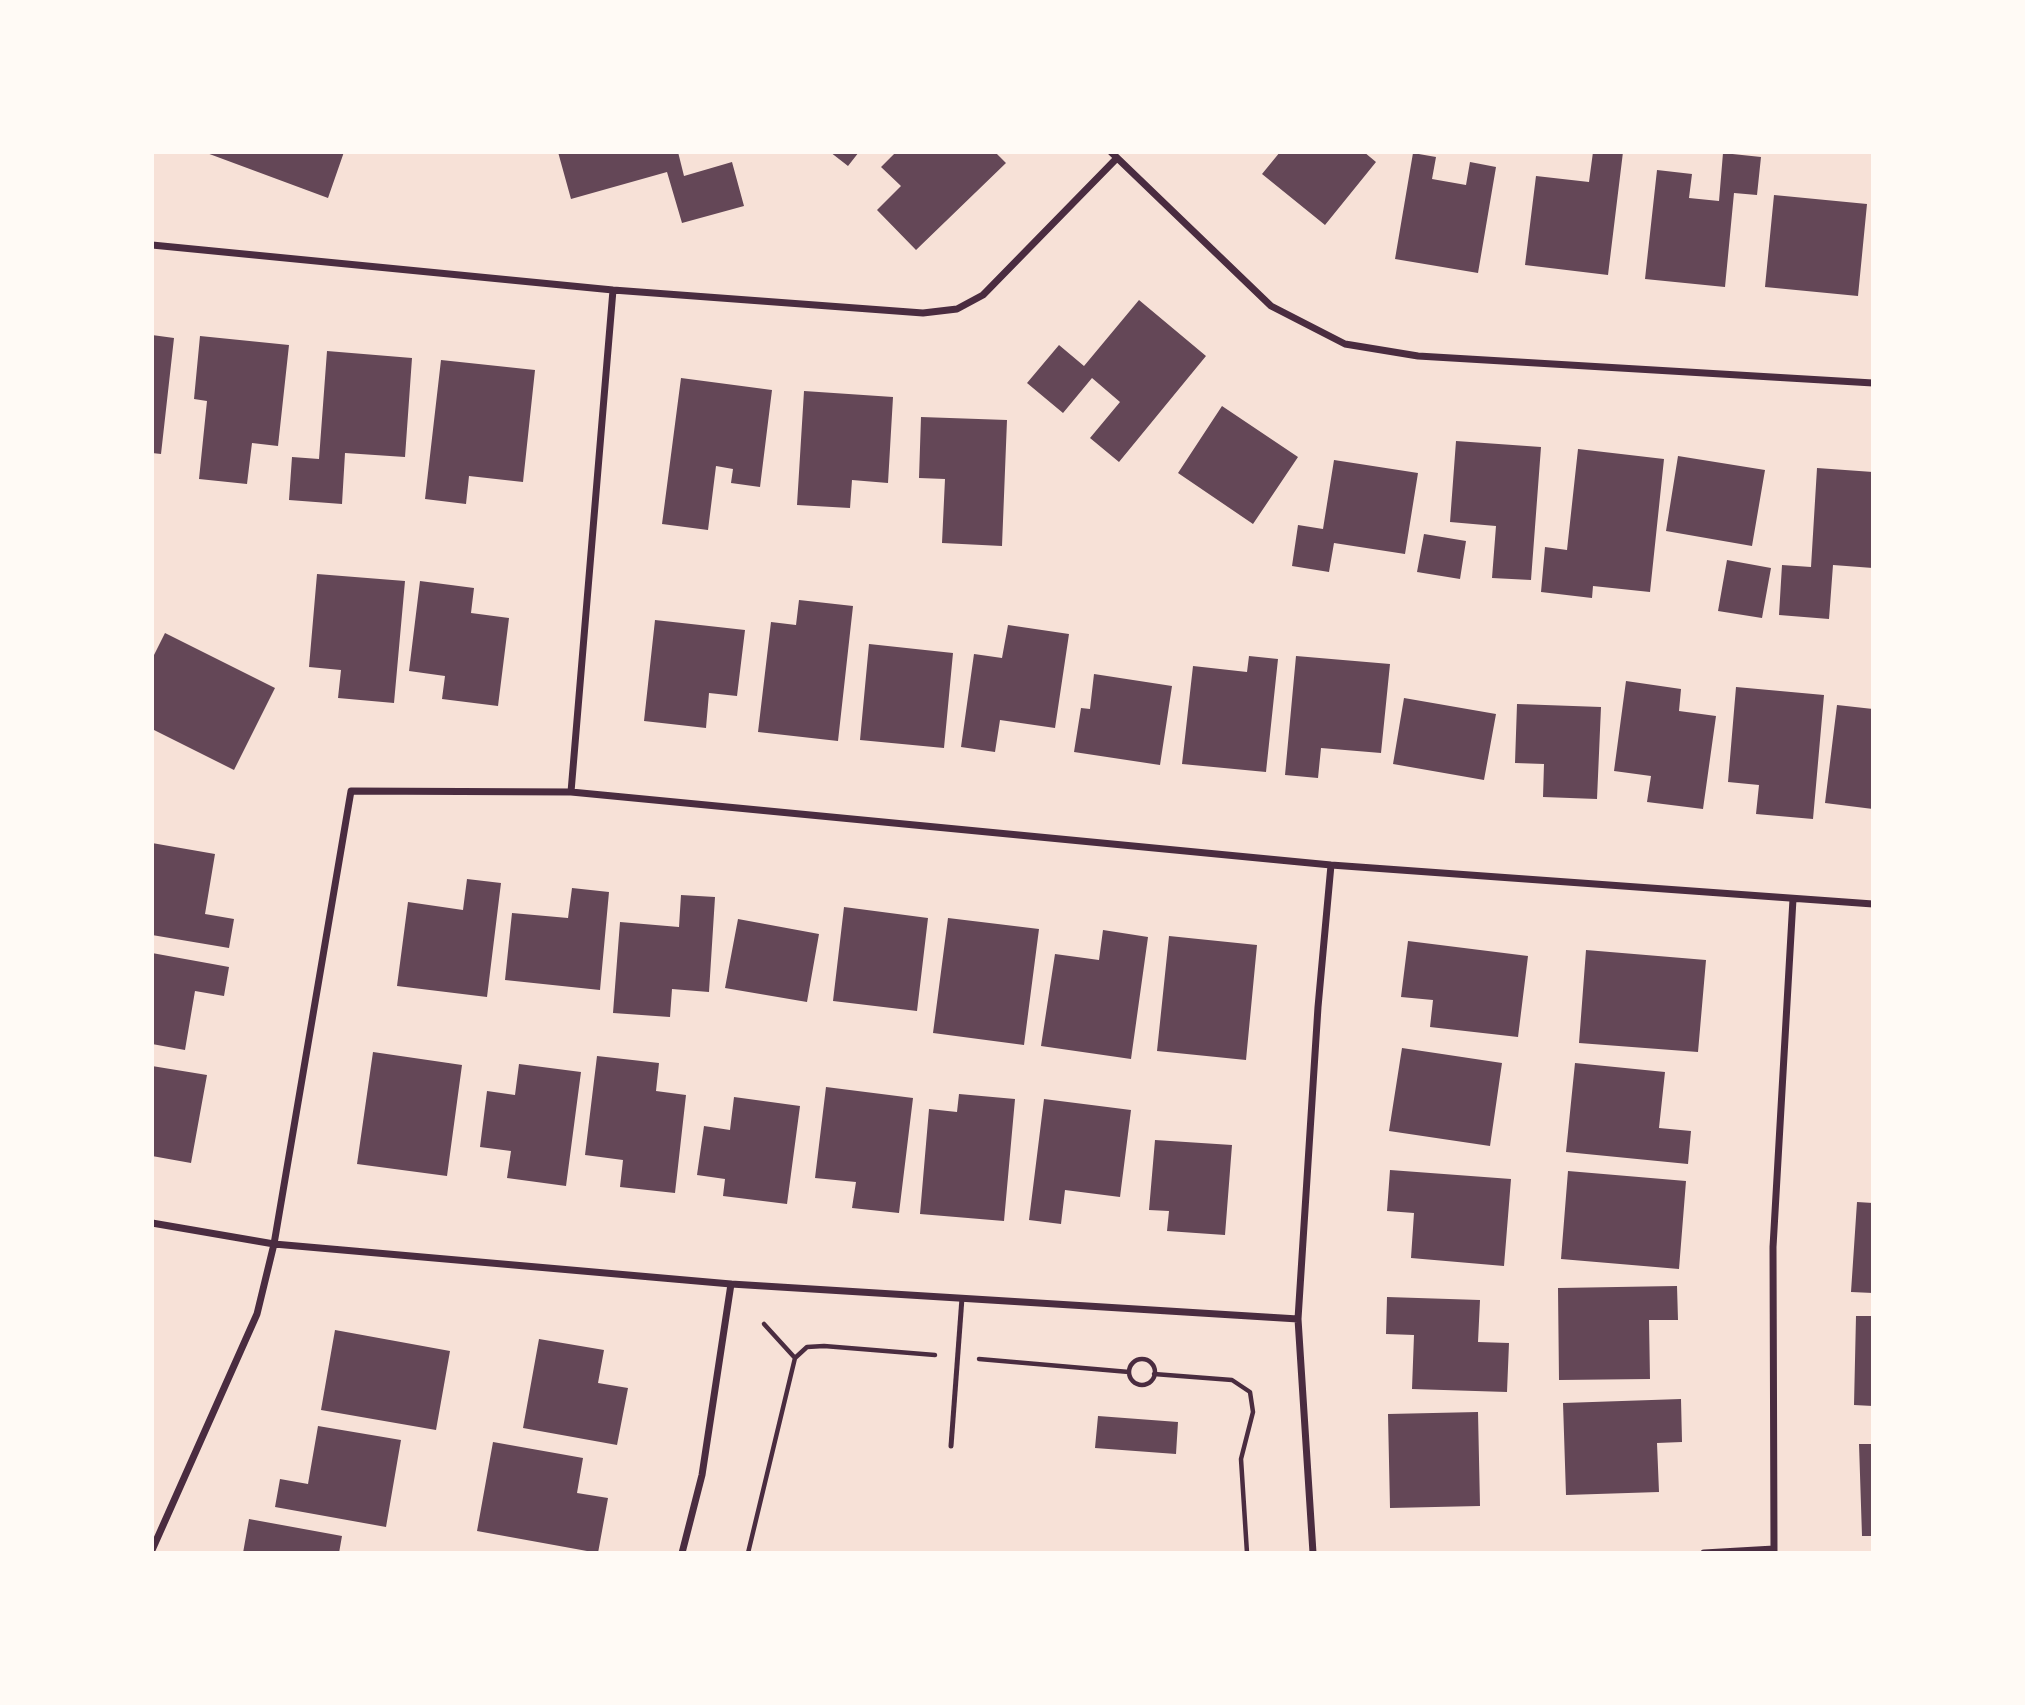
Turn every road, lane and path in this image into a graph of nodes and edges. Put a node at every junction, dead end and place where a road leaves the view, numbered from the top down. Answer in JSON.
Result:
{"nodes":[{"id":1,"x":1114,"y":155,"type":"edge"},
{"id":2,"x":152,"y":245,"type":"edge"},
{"id":3,"x":613,"y":290,"type":"junction"},
{"id":4,"x":1873,"y":383,"type":"edge"},
{"id":5,"x":570,"y":792,"type":"junction"},
{"id":6,"x":1331,"y":865,"type":"junction"},
{"id":7,"x":1793,"y":899,"type":"junction"},
{"id":8,"x":1873,"y":904,"type":"edge"},
{"id":9,"x":152,"y":1223,"type":"edge"},
{"id":10,"x":274,"y":1244,"type":"junction"},
{"id":11,"x":731,"y":1284,"type":"junction"},
{"id":12,"x":962,"y":1298,"type":"junction"},
{"id":13,"x":1298,"y":1319,"type":"junction"},
{"id":14,"x":764,"y":1324,"type":"dead end"},
{"id":15,"x":958,"y":1357,"type":"junction"},
{"id":16,"x":795,"y":1358,"type":"junction"},
{"id":17,"x":1129,"y":1372,"type":"junction"},
{"id":18,"x":1154,"y":1374,"type":"junction"},
{"id":19,"x":951,"y":1446,"type":"dead end"},
{"id":20,"x":152,"y":1550,"type":"edge"},
{"id":21,"x":1774,"y":1551,"type":"edge"},
{"id":22,"x":682,"y":1553,"type":"edge"},
{"id":23,"x":748,"y":1553,"type":"edge"},
{"id":24,"x":1247,"y":1553,"type":"edge"},
{"id":25,"x":1313,"y":1553,"type":"edge"},
{"id":26,"x":1704,"y":1553,"type":"edge"}],
"edges":[{"from":1,"to":3,"type":"street"},
{"from":1,"to":4,"type":"street"},
{"from":2,"to":3,"type":"street"},
{"from":3,"to":5,"type":"street"},
{"from":5,"to":6,"type":"street"},
{"from":5,"to":10,"type":"street"},
{"from":6,"to":7,"type":"street"},
{"from":6,"to":13,"type":"street"},
{"from":7,"to":8,"type":"street"},
{"from":7,"to":21,"type":"street"},
{"from":9,"to":10,"type":"street"},
{"from":10,"to":11,"type":"street"},
{"from":10,"to":20,"type":"street"},
{"from":11,"to":12,"type":"street"},
{"from":11,"to":22,"type":"street"},
{"from":12,"to":13,"type":"street"},
{"from":12,"to":15,"type":"lane"},
{"from":13,"to":25,"type":"street"},
{"from":14,"to":16,"type":"path"},
{"from":15,"to":16,"type":"path"},
{"from":15,"to":17,"type":"path"},
{"from":15,"to":19,"type":"lane"},
{"from":16,"to":23,"type":"path"},
{"from":17,"to":18,"type":"path"},
{"from":17,"to":18,"type":"path"},
{"from":18,"to":24,"type":"path"},
{"from":21,"to":26,"type":"street"}]}
